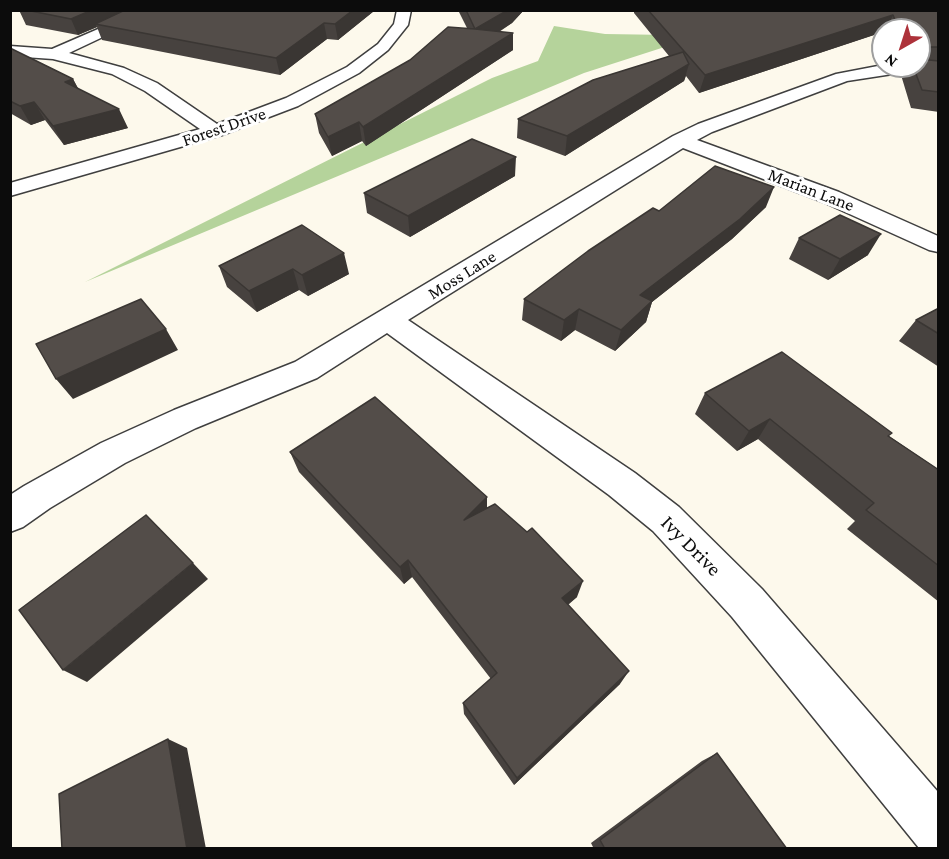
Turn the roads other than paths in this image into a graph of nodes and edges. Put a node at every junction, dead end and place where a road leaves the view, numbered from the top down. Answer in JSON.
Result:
{"nodes":[{"id":1,"x":154,"y":10,"type":"edge"},
{"id":2,"x":404,"y":10,"type":"edge"},
{"id":3,"x":12,"y":52,"type":"edge"},
{"id":4,"x":54,"y":54,"type":"junction"},
{"id":5,"x":871,"y":71,"type":"edge"},
{"id":6,"x":215,"y":131,"type":"junction"},
{"id":7,"x":680,"y":140,"type":"junction"},
{"id":8,"x":10,"y":190,"type":"edge"},
{"id":9,"x":939,"y":245,"type":"edge"},
{"id":10,"x":388,"y":320,"type":"junction"},
{"id":11,"x":10,"y":516,"type":"edge"},
{"id":12,"x":939,"y":831,"type":"edge"}],
"edges":[{"from":1,"to":4,"type":"street"},
{"from":2,"to":6,"type":"street","name":"Forest Drive"},
{"from":3,"to":4,"type":"street"},
{"from":4,"to":6,"type":"street"},
{"from":5,"to":7,"type":"street","name":"Moss Lane"},
{"from":6,"to":8,"type":"street","name":"Forest Drive"},
{"from":7,"to":9,"type":"street","name":"Marian Lane"},
{"from":7,"to":10,"type":"street","name":"Moss Lane"},
{"from":10,"to":11,"type":"street","name":"Moss Lane"},
{"from":10,"to":12,"type":"street","name":"Ivy Drive"}]}
